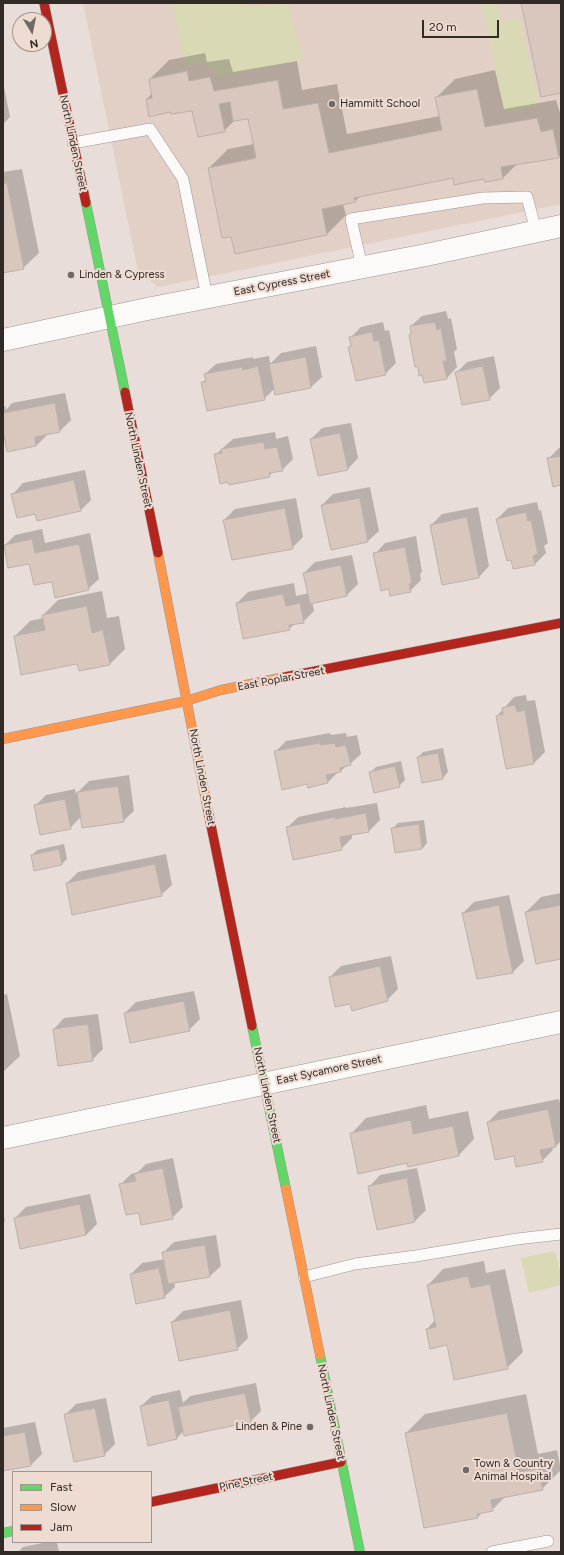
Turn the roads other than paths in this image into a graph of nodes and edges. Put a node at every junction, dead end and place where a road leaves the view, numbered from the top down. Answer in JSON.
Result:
{"nodes":[{"id":1,"x":44,"y":3,"type":"edge"},
{"id":2,"x":73,"y":143,"type":"junction"},
{"id":3,"x":561,"y":226,"type":"edge"},
{"id":4,"x":536,"y":231,"type":"junction"},
{"id":5,"x":362,"y":267,"type":"junction"},
{"id":6,"x":207,"y":297,"type":"junction"},
{"id":7,"x":109,"y":318,"type":"junction"},
{"id":8,"x":3,"y":340,"type":"edge"},
{"id":9,"x":561,"y":623,"type":"edge"},
{"id":10,"x":186,"y":701,"type":"junction"},
{"id":11,"x":3,"y":739,"type":"edge"},
{"id":12,"x":561,"y":1022,"type":"edge"},
{"id":13,"x":264,"y":1084,"type":"junction"},
{"id":14,"x":3,"y":1138,"type":"edge"},
{"id":15,"x":561,"y":1234,"type":"edge"},
{"id":16,"x":304,"y":1276,"type":"junction"},
{"id":17,"x":341,"y":1462,"type":"junction"},
{"id":18,"x":152,"y":1502,"type":"edge"},
{"id":19,"x":548,"y":1542,"type":"dead end"},
{"id":20,"x":360,"y":1552,"type":"edge"},
{"id":21,"x":492,"y":1552,"type":"edge"}],
"edges":[{"from":1,"to":2,"type":"main road","name":"North Linden Street"},
{"from":2,"to":6,"type":"lane"},
{"from":2,"to":7,"type":"main road","name":"North Linden Street"},
{"from":3,"to":4,"type":"street","name":"East Cypress Street"},
{"from":4,"to":5,"type":"street","name":"East Cypress Street"},
{"from":4,"to":5,"type":"lane"},
{"from":5,"to":6,"type":"street","name":"East Cypress Street"},
{"from":6,"to":7,"type":"street","name":"East Cypress Street"},
{"from":7,"to":8,"type":"street","name":"East Cypress Street"},
{"from":7,"to":10,"type":"main road","name":"North Linden Street"},
{"from":9,"to":10,"type":"main road","name":"East Poplar Street"},
{"from":10,"to":11,"type":"main road","name":"East Poplar Street"},
{"from":10,"to":13,"type":"main road","name":"North Linden Street"},
{"from":12,"to":13,"type":"street","name":"East Sycamore Street"},
{"from":13,"to":14,"type":"street","name":"East Sycamore Street"},
{"from":13,"to":16,"type":"main road","name":"North Linden Street"},
{"from":15,"to":16,"type":"lane"},
{"from":16,"to":17,"type":"main road","name":"North Linden Street"},
{"from":17,"to":18,"type":"main road","name":"Pine Street"},
{"from":17,"to":20,"type":"main road","name":"North Linden Street"},
{"from":19,"to":21,"type":"lane"}]}
